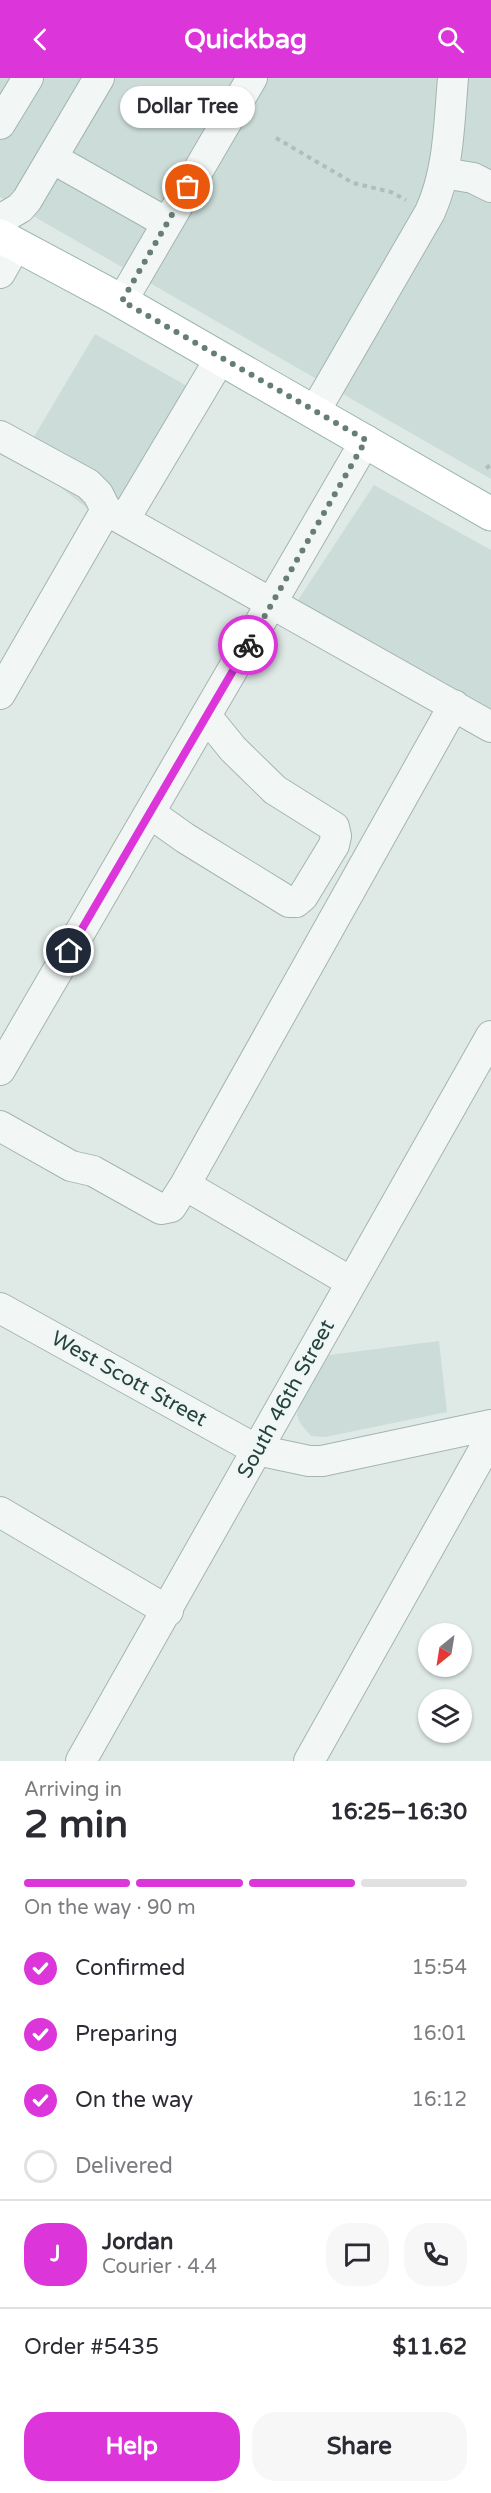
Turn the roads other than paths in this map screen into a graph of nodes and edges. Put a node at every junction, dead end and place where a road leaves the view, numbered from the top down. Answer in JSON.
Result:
{"nodes":[{"id":1,"x":5,"y":78,"type":"edge"},
{"id":2,"x":28,"y":78,"type":"edge"},
{"id":3,"x":99,"y":78,"type":"edge"},
{"id":4,"x":252,"y":78,"type":"edge"},
{"id":5,"x":453,"y":78,"type":"edge"},
{"id":6,"x":0,"y":87,"type":"edge"},
{"id":7,"x":0,"y":124,"type":"edge"},
{"id":8,"x":52,"y":158,"type":"junction"},
{"id":9,"x":444,"y":173,"type":"junction"},
{"id":10,"x":491,"y":187,"type":"edge"},
{"id":11,"x":167,"y":223,"type":"junction"},
{"id":12,"x":5,"y":234,"type":"edge"},
{"id":13,"x":0,"y":273,"type":"edge"},
{"id":14,"x":122,"y":301,"type":"junction"},
{"id":15,"x":220,"y":359,"type":"junction"},
{"id":16,"x":315,"y":411,"type":"junction"},
{"id":17,"x":0,"y":436,"type":"edge"},
{"id":18,"x":366,"y":440,"type":"junction"},
{"id":19,"x":491,"y":514,"type":"edge"},
{"id":20,"x":116,"y":515,"type":"junction"},
{"id":21,"x":272,"y":604,"type":"junction"},
{"id":22,"x":0,"y":694,"type":"edge"},
{"id":23,"x":454,"y":705,"type":"junction"},
{"id":24,"x":207,"y":717,"type":"junction"},
{"id":25,"x":491,"y":727,"type":"edge"},
{"id":26,"x":150,"y":813,"type":"junction"},
{"id":27,"x":491,"y":1036,"type":"edge"},
{"id":28,"x":0,"y":1070,"type":"edge"},
{"id":29,"x":0,"y":1126,"type":"edge"},
{"id":30,"x":185,"y":1185,"type":"junction"},
{"id":31,"x":351,"y":1282,"type":"junction"},
{"id":32,"x":0,"y":1308,"type":"edge"},
{"id":33,"x":491,"y":1425,"type":"edge"},
{"id":34,"x":491,"y":1437,"type":"edge"},
{"id":35,"x":257,"y":1450,"type":"junction"},
{"id":36,"x":0,"y":1512,"type":"edge"},
{"id":37,"x":168,"y":1611,"type":"junction"},
{"id":38,"x":81,"y":1761,"type":"edge"},
{"id":39,"x":309,"y":1761,"type":"edge"}],
"edges":[{"from":1,"to":6,"type":"street"},
{"from":2,"to":7,"type":"street"},
{"from":3,"to":8,"type":"street"},
{"from":4,"to":11,"type":"street"},
{"from":5,"to":9,"type":"street"},
{"from":8,"to":11,"type":"street"},
{"from":8,"to":12,"type":"street"},
{"from":9,"to":10,"type":"street"},
{"from":9,"to":16,"type":"street"},
{"from":11,"to":14,"type":"street"},
{"from":12,"to":13,"type":"street"},
{"from":12,"to":14,"type":"main road"},
{"from":14,"to":15,"type":"main road"},
{"from":15,"to":16,"type":"main road"},
{"from":15,"to":20,"type":"street"},
{"from":16,"to":18,"type":"main road"},
{"from":17,"to":20,"type":"street"},
{"from":18,"to":19,"type":"main road"},
{"from":18,"to":21,"type":"street"},
{"from":20,"to":21,"type":"street"},
{"from":20,"to":22,"type":"street"},
{"from":21,"to":23,"type":"street"},
{"from":21,"to":24,"type":"street"},
{"from":23,"to":25,"type":"street"},
{"from":23,"to":30,"type":"street"},
{"from":24,"to":26,"type":"street"},
{"from":24,"to":26,"type":"street"},
{"from":26,"to":28,"type":"street"},
{"from":27,"to":31,"type":"street","name":"South 46th Street"},
{"from":29,"to":30,"type":"street"},
{"from":30,"to":31,"type":"street"},
{"from":31,"to":35,"type":"street","name":"South 46th Street"},
{"from":32,"to":35,"type":"street","name":"West Scott Street"},
{"from":33,"to":35,"type":"street","name":"West Scott Street"},
{"from":34,"to":39,"type":"street"},
{"from":35,"to":37,"type":"street","name":"South 46th Street"},
{"from":36,"to":37,"type":"street"},
{"from":37,"to":38,"type":"street","name":"South 46th Street"}]}
